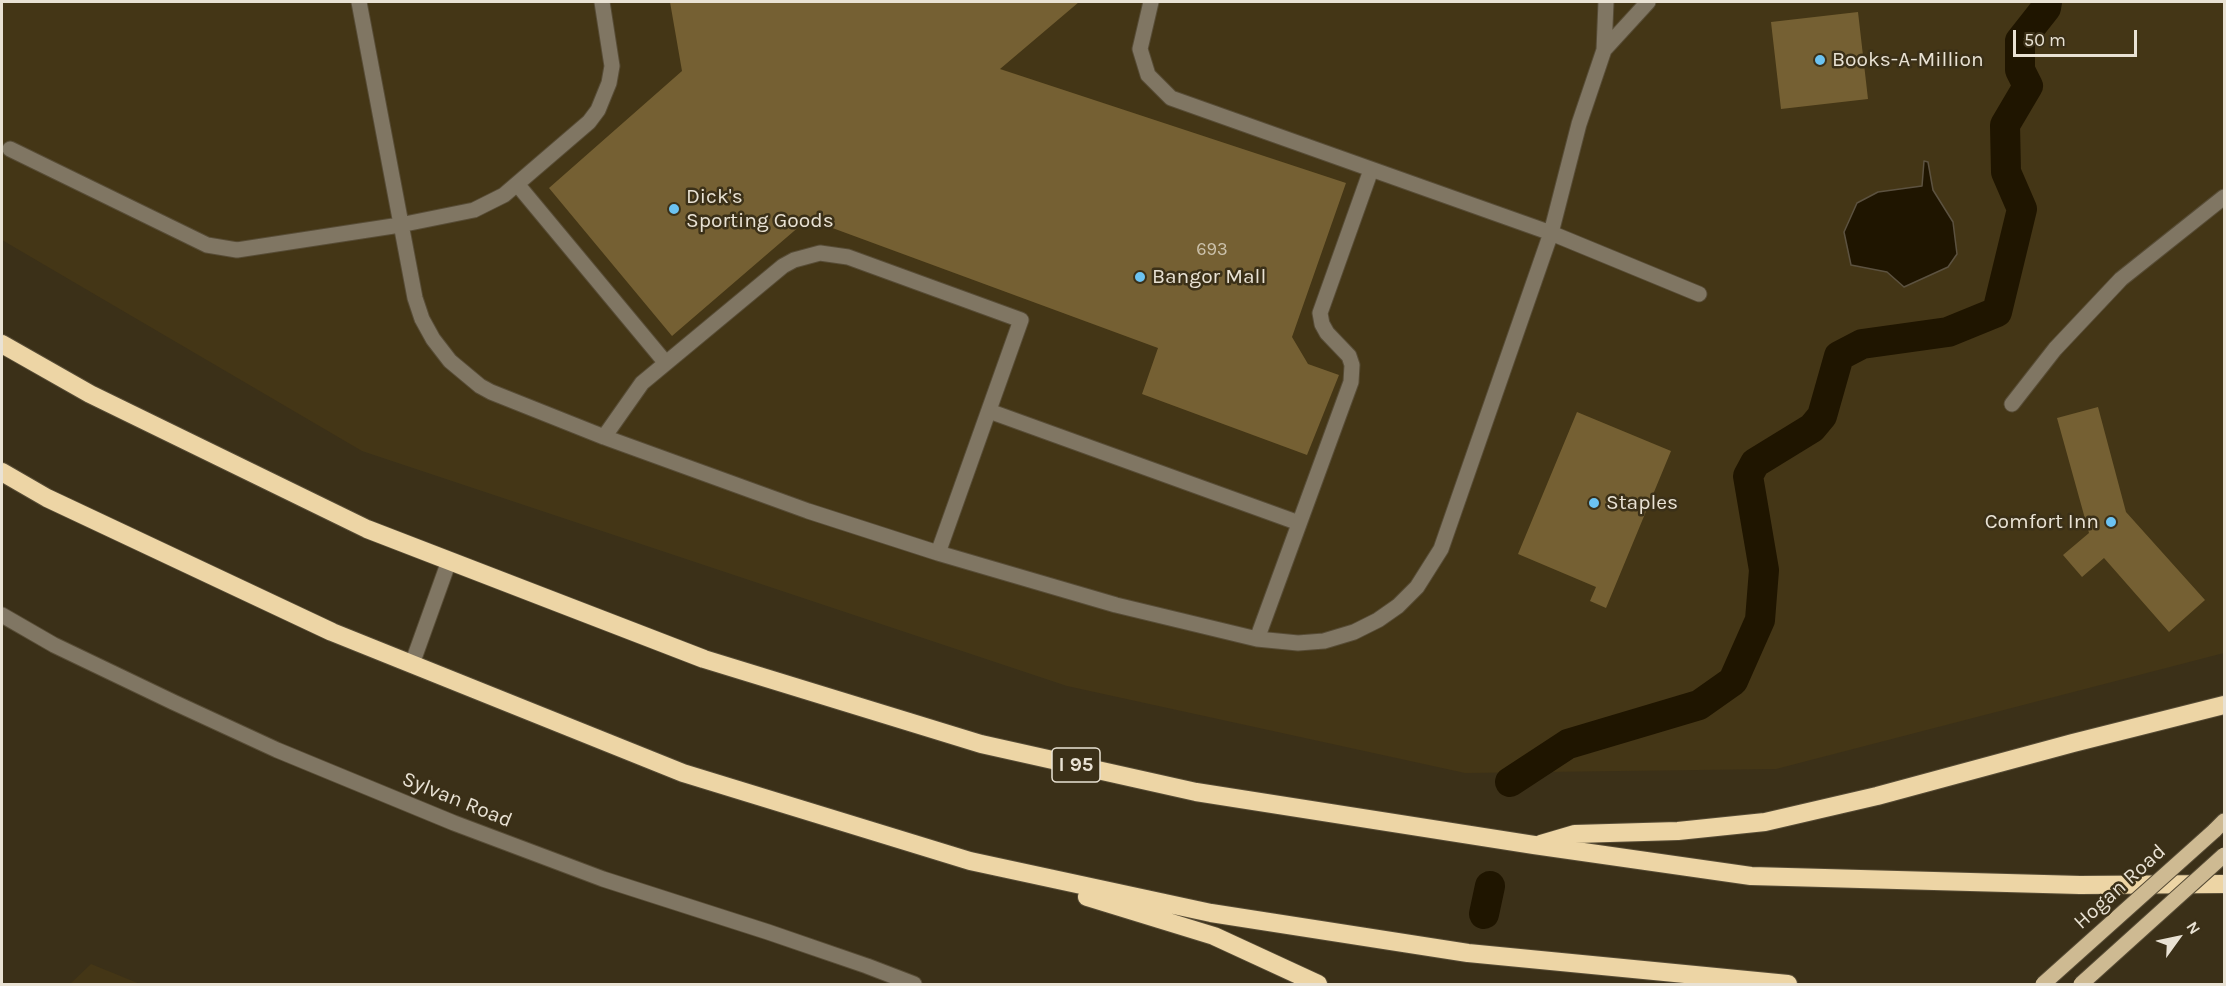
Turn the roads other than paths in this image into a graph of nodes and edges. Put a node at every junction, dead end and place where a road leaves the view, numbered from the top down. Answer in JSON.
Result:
{"nodes":[{"id":1,"x":359,"y":2,"type":"edge"},
{"id":2,"x":602,"y":2,"type":"edge"},
{"id":3,"x":1150,"y":2,"type":"edge"},
{"id":4,"x":1606,"y":2,"type":"edge"},
{"id":5,"x":1648,"y":2,"type":"edge"},
{"id":6,"x":1604,"y":50,"type":"junction"},
{"id":7,"x":10,"y":149,"type":"dead end"},
{"id":8,"x":1371,"y":170,"type":"junction"},
{"id":9,"x":517,"y":184,"type":"junction"},
{"id":10,"x":2224,"y":197,"type":"edge"},
{"id":11,"x":400,"y":225,"type":"junction"},
{"id":12,"x":1551,"y":233,"type":"junction"},
{"id":13,"x":1699,"y":294,"type":"dead end"},
{"id":14,"x":4,"y":345,"type":"edge"},
{"id":15,"x":665,"y":362,"type":"junction"},
{"id":16,"x":2012,"y":404,"type":"dead end"},
{"id":17,"x":989,"y":411,"type":"junction"},
{"id":18,"x":604,"y":437,"type":"junction"},
{"id":19,"x":2,"y":472,"type":"edge"},
{"id":20,"x":1299,"y":523,"type":"junction"},
{"id":21,"x":938,"y":553,"type":"junction"},
{"id":22,"x":449,"y":561,"type":"junction"},
{"id":23,"x":2,"y":615,"type":"edge"},
{"id":24,"x":1257,"y":639,"type":"junction"},
{"id":25,"x":412,"y":664,"type":"junction"},
{"id":26,"x":2224,"y":705,"type":"edge"},
{"id":27,"x":2219,"y":826,"type":"edge"},
{"id":28,"x":1534,"y":845,"type":"junction"},
{"id":29,"x":2224,"y":855,"type":"edge"},
{"id":30,"x":970,"y":861,"type":"junction"},
{"id":31,"x":2224,"y":884,"type":"edge"},
{"id":32,"x":906,"y":983,"type":"edge"},
{"id":33,"x":1318,"y":984,"type":"edge"},
{"id":34,"x":1788,"y":984,"type":"edge"},
{"id":35,"x":2043,"y":984,"type":"edge"},
{"id":36,"x":2082,"y":984,"type":"edge"}],
"edges":[{"from":1,"to":11,"type":"street"},
{"from":2,"to":9,"type":"street"},
{"from":3,"to":8,"type":"street"},
{"from":4,"to":6,"type":"street"},
{"from":5,"to":6,"type":"street"},
{"from":6,"to":12,"type":"street"},
{"from":7,"to":11,"type":"street"},
{"from":8,"to":12,"type":"street"},
{"from":8,"to":20,"type":"street"},
{"from":9,"to":11,"type":"street"},
{"from":9,"to":15,"type":"street"},
{"from":10,"to":16,"type":"street"},
{"from":11,"to":18,"type":"street"},
{"from":12,"to":13,"type":"street"},
{"from":12,"to":24,"type":"street"},
{"from":14,"to":22,"type":"highway","number":"I 95"},
{"from":15,"to":17,"type":"street"},
{"from":15,"to":18,"type":"street"},
{"from":17,"to":20,"type":"street"},
{"from":17,"to":21,"type":"street"},
{"from":18,"to":21,"type":"street"},
{"from":19,"to":25,"type":"highway"},
{"from":20,"to":24,"type":"street"},
{"from":21,"to":24,"type":"street"},
{"from":22,"to":25,"type":"street"},
{"from":22,"to":28,"type":"highway","number":"I 95"},
{"from":23,"to":32,"type":"street","name":"Sylvan Road"},
{"from":25,"to":30,"type":"highway"},
{"from":26,"to":28,"type":"highway"},
{"from":27,"to":35,"type":"main road","name":"Hogan Road","bridge":true},
{"from":28,"to":31,"type":"highway","number":"I 95"},
{"from":29,"to":36,"type":"main road","bridge":true},
{"from":30,"to":33,"type":"highway"},
{"from":30,"to":34,"type":"highway"}]}
